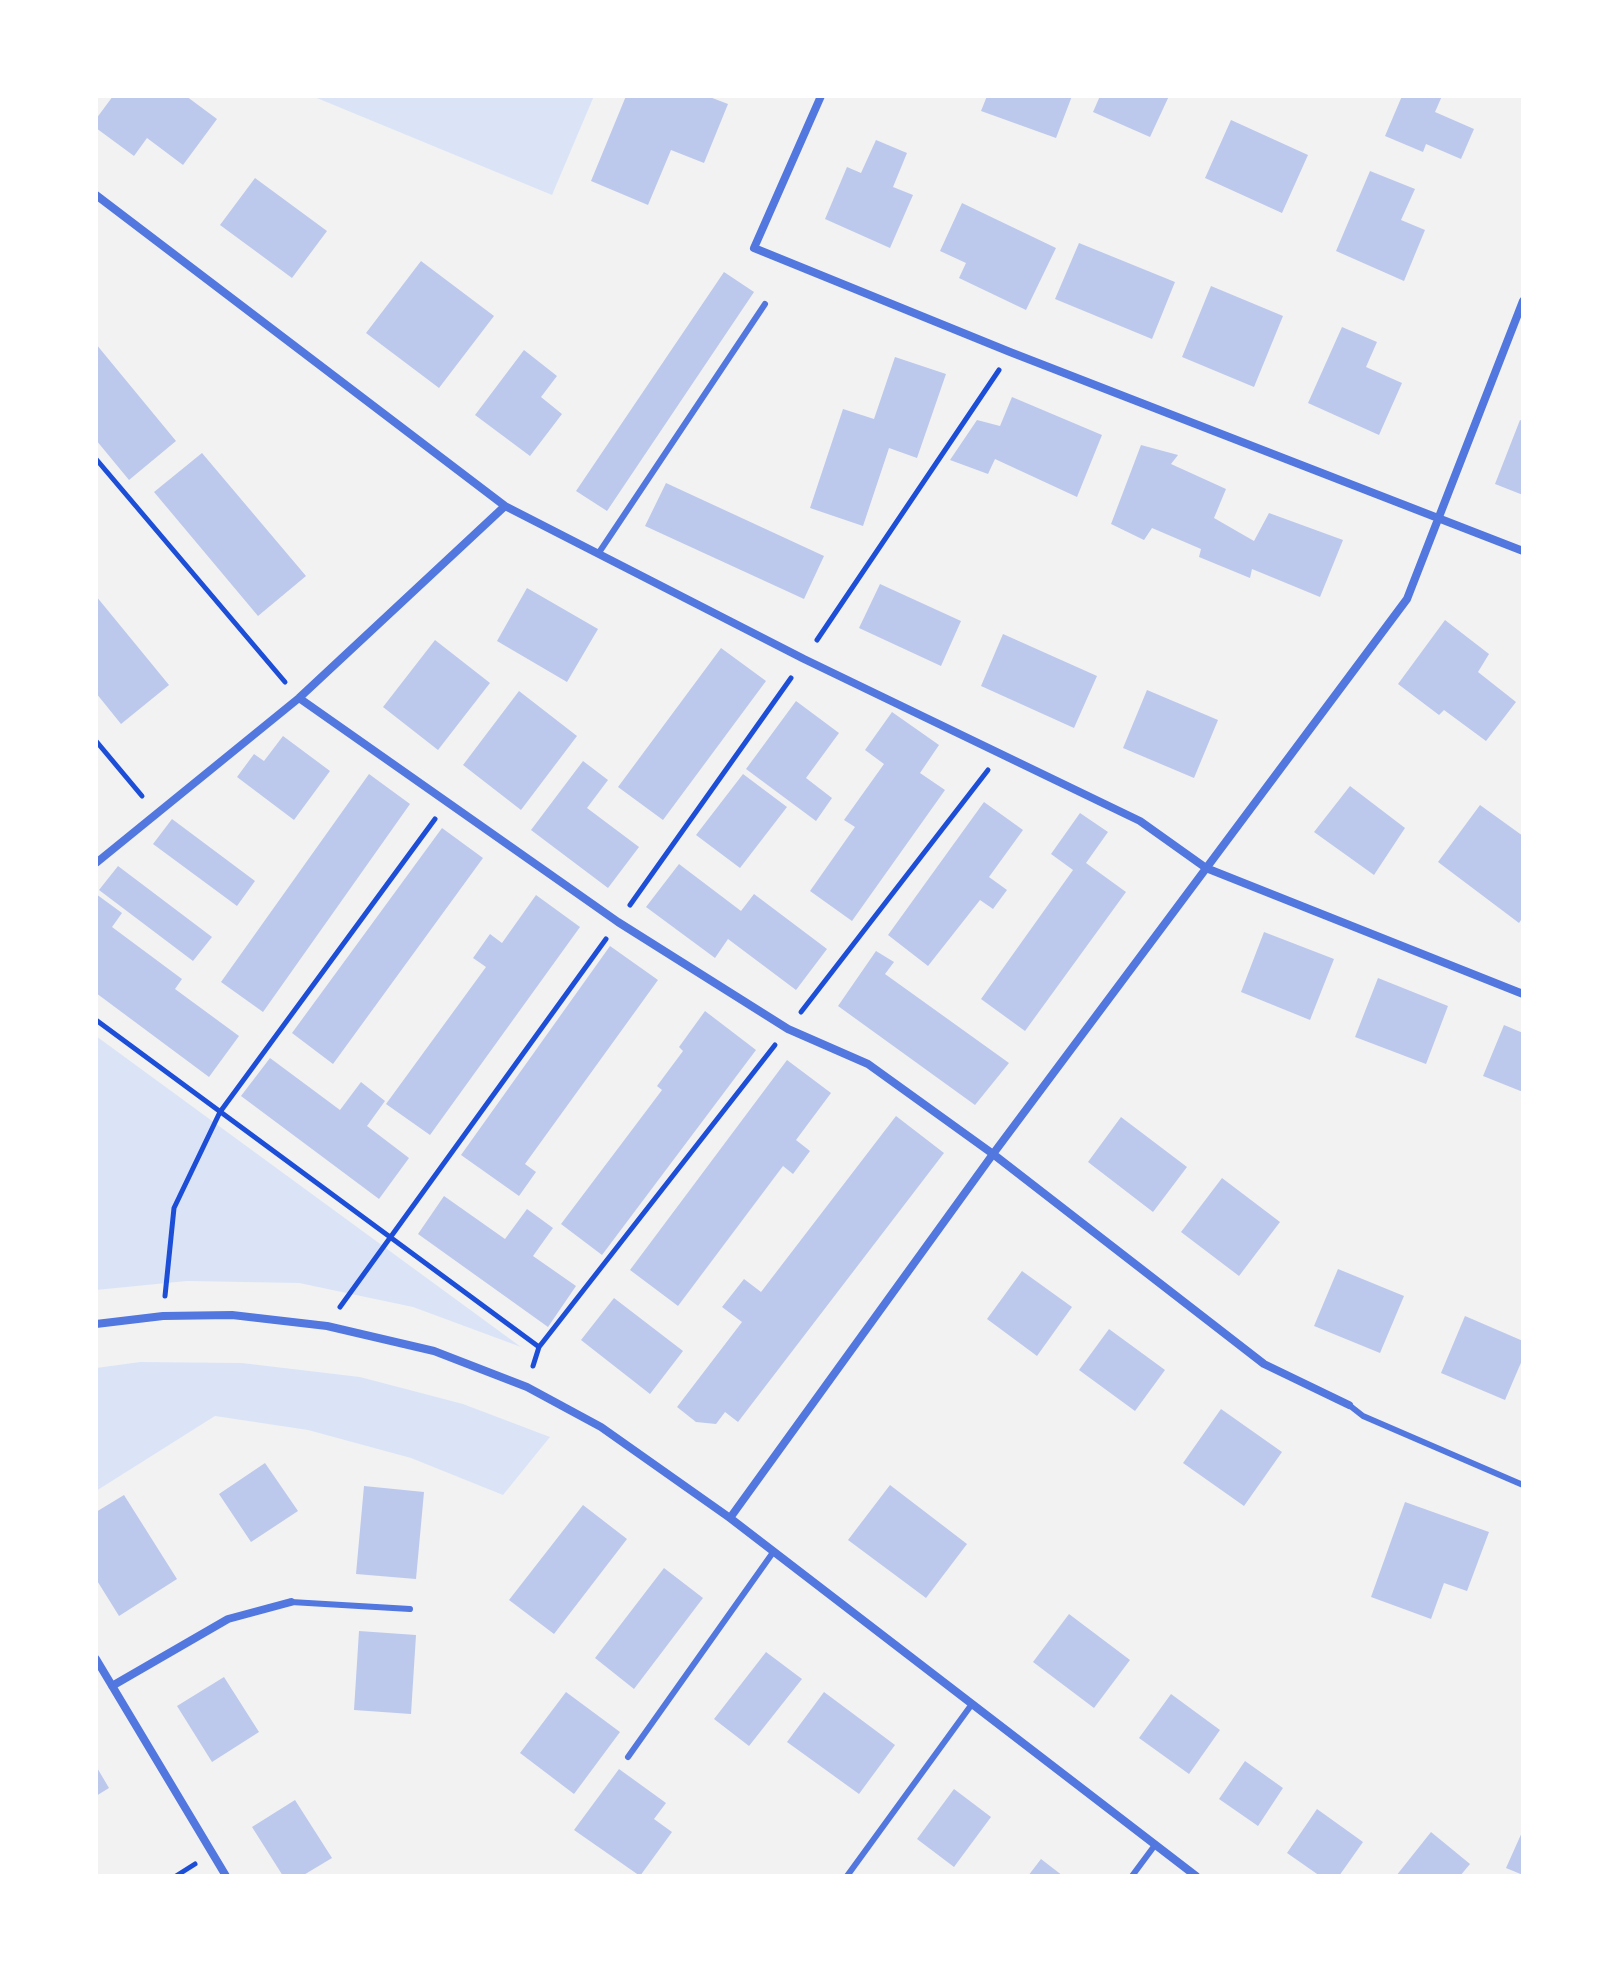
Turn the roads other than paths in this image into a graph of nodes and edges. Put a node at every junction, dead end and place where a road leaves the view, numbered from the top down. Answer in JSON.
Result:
{"nodes":[{"id":1,"x":821,"y":96,"type":"edge"},
{"id":2,"x":96,"y":195,"type":"edge"},
{"id":3,"x":1523,"y":301,"type":"edge"},
{"id":4,"x":765,"y":304,"type":"dead end"},
{"id":5,"x":505,"y":506,"type":"junction"},
{"id":6,"x":1438,"y":517,"type":"junction"},
{"id":7,"x":1523,"y":551,"type":"edge"},
{"id":8,"x":598,"y":554,"type":"junction"},
{"id":9,"x":299,"y":698,"type":"junction"},
{"id":10,"x":96,"y":863,"type":"edge"},
{"id":11,"x":1206,"y":868,"type":"junction"},
{"id":12,"x":1523,"y":994,"type":"edge"},
{"id":13,"x":993,"y":1154,"type":"junction"},
{"id":14,"x":96,"y":1324,"type":"edge"},
{"id":15,"x":1349,"y":1405,"type":"joint"},
{"id":16,"x":1523,"y":1485,"type":"edge"},
{"id":17,"x":730,"y":1518,"type":"junction"},
{"id":18,"x":774,"y":1551,"type":"junction"},
{"id":19,"x":291,"y":1602,"type":"joint"},
{"id":20,"x":410,"y":1609,"type":"dead end"},
{"id":21,"x":96,"y":1659,"type":"edge"},
{"id":22,"x":112,"y":1686,"type":"junction"},
{"id":23,"x":972,"y":1704,"type":"junction"},
{"id":24,"x":628,"y":1757,"type":"dead end"},
{"id":25,"x":1155,"y":1845,"type":"junction"},
{"id":26,"x":226,"y":1876,"type":"edge"},
{"id":27,"x":847,"y":1876,"type":"edge"},
{"id":28,"x":1132,"y":1876,"type":"edge"},
{"id":29,"x":1196,"y":1876,"type":"edge"}],
"edges":[{"from":1,"to":6,"type":"street"},
{"from":2,"to":5,"type":"street"},
{"from":3,"to":6,"type":"street"},
{"from":4,"to":8,"type":"lane"},
{"from":5,"to":8,"type":"street"},
{"from":5,"to":9,"type":"street"},
{"from":6,"to":7,"type":"street"},
{"from":6,"to":11,"type":"street"},
{"from":8,"to":11,"type":"street"},
{"from":9,"to":10,"type":"street"},
{"from":9,"to":13,"type":"street"},
{"from":11,"to":12,"type":"street"},
{"from":11,"to":13,"type":"street"},
{"from":13,"to":15,"type":"street"},
{"from":13,"to":17,"type":"street"},
{"from":14,"to":17,"type":"street"},
{"from":15,"to":16,"type":"lane"},
{"from":17,"to":18,"type":"street"},
{"from":18,"to":23,"type":"street"},
{"from":18,"to":24,"type":"lane"},
{"from":19,"to":20,"type":"lane"},
{"from":19,"to":22,"type":"street"},
{"from":21,"to":22,"type":"street"},
{"from":22,"to":26,"type":"street"},
{"from":23,"to":25,"type":"street"},
{"from":23,"to":27,"type":"lane"},
{"from":25,"to":28,"type":"lane"},
{"from":25,"to":29,"type":"street"}]}
